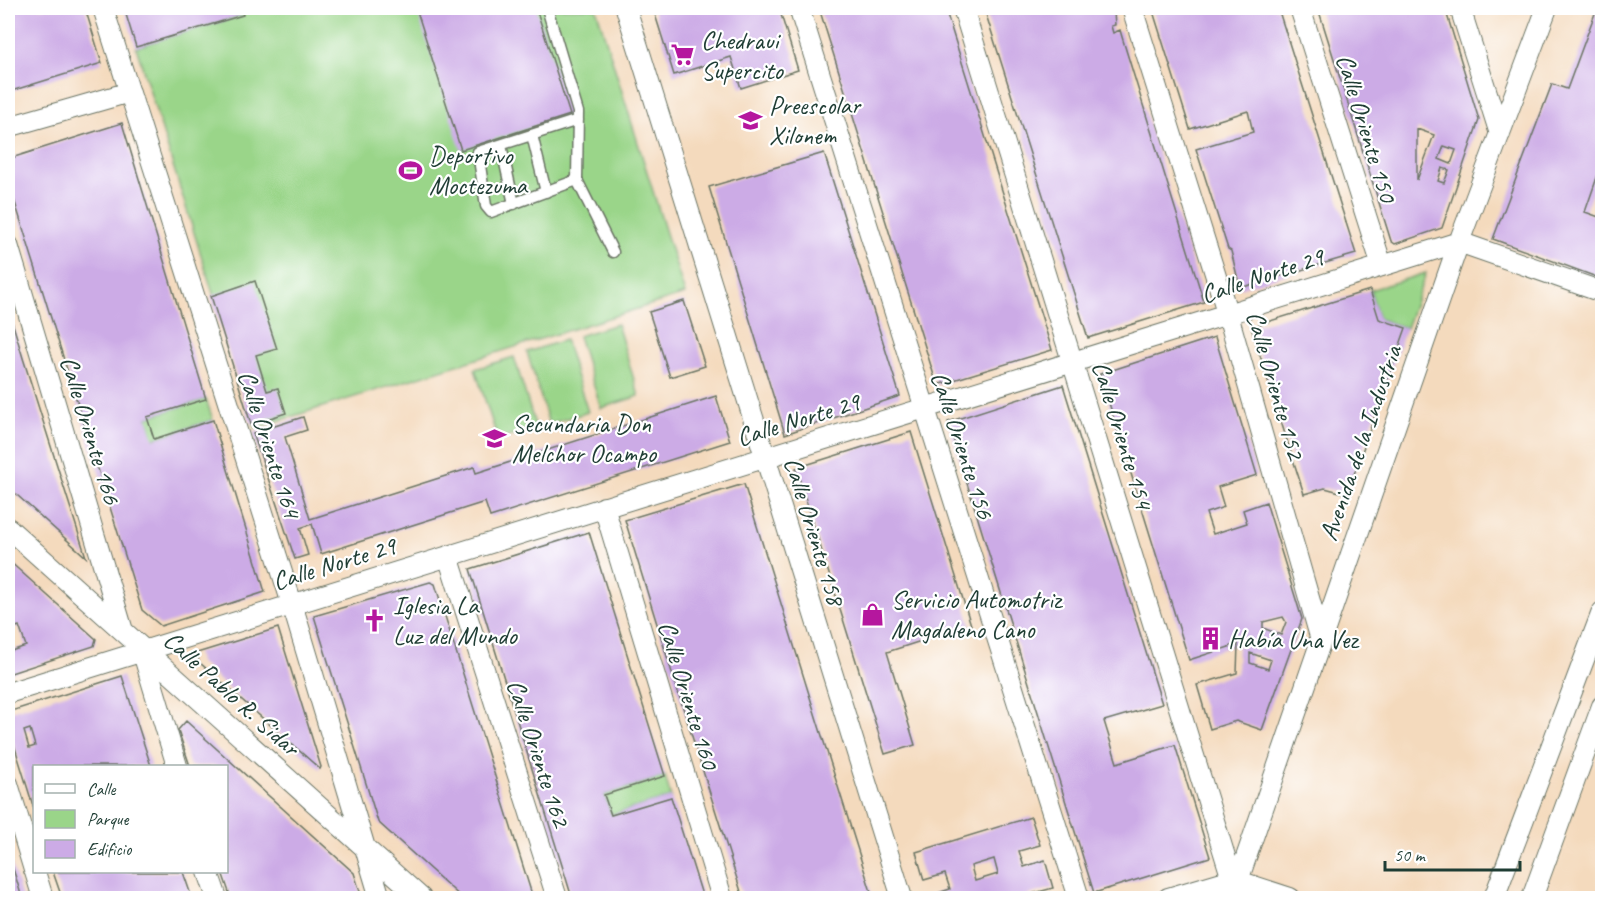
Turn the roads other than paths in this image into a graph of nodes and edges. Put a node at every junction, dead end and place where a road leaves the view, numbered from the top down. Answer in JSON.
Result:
{"nodes":[{"id":1,"x":103,"y":8,"type":"edge"},
{"id":2,"x":547,"y":8,"type":"edge"},
{"id":3,"x":626,"y":8,"type":"edge"},
{"id":4,"x":799,"y":8,"type":"edge"},
{"id":5,"x":963,"y":8,"type":"edge"},
{"id":6,"x":1132,"y":8,"type":"edge"},
{"id":7,"x":1300,"y":8,"type":"edge"},
{"id":8,"x":1460,"y":8,"type":"edge"},
{"id":9,"x":1547,"y":8,"type":"edge"},
{"id":10,"x":130,"y":92,"type":"junction"},
{"id":11,"x":578,"y":120,"type":"junction"},
{"id":12,"x":8,"y":127,"type":"edge"},
{"id":13,"x":1500,"y":134,"type":"junction"},
{"id":14,"x":532,"y":135,"type":"junction"},
{"id":15,"x":501,"y":145,"type":"junction"},
{"id":16,"x":577,"y":180,"type":"junction"},
{"id":17,"x":546,"y":192,"type":"junction"},
{"id":18,"x":514,"y":204,"type":"junction"},
{"id":19,"x":1459,"y":242,"type":"junction"},
{"id":20,"x":8,"y":245,"type":"edge"},
{"id":21,"x":613,"y":252,"type":"dead end"},
{"id":22,"x":1382,"y":266,"type":"junction"},
{"id":23,"x":1602,"y":292,"type":"edge"},
{"id":24,"x":1228,"y":315,"type":"junction"},
{"id":25,"x":1072,"y":362,"type":"junction"},
{"id":26,"x":923,"y":408,"type":"junction"},
{"id":27,"x":764,"y":458,"type":"junction"},
{"id":28,"x":604,"y":507,"type":"junction"},
{"id":29,"x":8,"y":528,"type":"edge"},
{"id":30,"x":448,"y":556,"type":"junction"},
{"id":31,"x":292,"y":604,"type":"junction"},
{"id":32,"x":1602,"y":612,"type":"edge"},
{"id":33,"x":123,"y":631,"type":"junction"},
{"id":34,"x":1321,"y":640,"type":"junction"},
{"id":35,"x":142,"y":650,"type":"junction"},
{"id":36,"x":8,"y":693,"type":"edge"},
{"id":37,"x":1602,"y":706,"type":"edge"},
{"id":38,"x":1560,"y":729,"type":"junction"},
{"id":39,"x":1591,"y":738,"type":"junction"},
{"id":40,"x":177,"y":765,"type":"edge"},
{"id":41,"x":8,"y":784,"type":"edge"},
{"id":42,"x":364,"y":847,"type":"junction"},
{"id":43,"x":33,"y":865,"type":"edge"},
{"id":44,"x":36,"y":873,"type":"edge"},
{"id":45,"x":208,"y":873,"type":"edge"},
{"id":46,"x":1235,"y":886,"type":"edge"},
{"id":47,"x":43,"y":898,"type":"edge"},
{"id":48,"x":217,"y":898,"type":"edge"},
{"id":49,"x":380,"y":898,"type":"edge"},
{"id":50,"x":421,"y":898,"type":"edge"},
{"id":51,"x":557,"y":898,"type":"edge"},
{"id":52,"x":722,"y":898,"type":"edge"},
{"id":53,"x":902,"y":898,"type":"edge"},
{"id":54,"x":1078,"y":898,"type":"edge"},
{"id":55,"x":1168,"y":898,"type":"edge"},
{"id":56,"x":1290,"y":898,"type":"edge"},
{"id":57,"x":1494,"y":898,"type":"edge"},
{"id":58,"x":1532,"y":898,"type":"edge"}],
"edges":[{"from":1,"to":10,"type":"street","name":"Calle Oriente 164"},
{"from":2,"to":11,"type":"lane"},
{"from":3,"to":27,"type":"street","name":"Calle Oriente 158"},
{"from":4,"to":26,"type":"street","name":"Calle Oriente 156"},
{"from":5,"to":25,"type":"street","name":"Calle Oriente 154"},
{"from":6,"to":24,"type":"street","name":"Calle Oriente 152"},
{"from":7,"to":22,"type":"street","name":"Calle Oriente 150"},
{"from":8,"to":13,"type":"street"},
{"from":9,"to":13,"type":"street","name":"Avenida de la Industria"},
{"from":10,"to":12,"type":"street"},
{"from":10,"to":31,"type":"street","name":"Calle Oriente 164"},
{"from":11,"to":14,"type":"lane"},
{"from":11,"to":16,"type":"lane"},
{"from":13,"to":19,"type":"street","name":"Avenida de la Industria"},
{"from":14,"to":15,"type":"lane"},
{"from":14,"to":17,"type":"lane"},
{"from":15,"to":18,"type":"lane"},
{"from":15,"to":18,"type":"lane"},
{"from":16,"to":17,"type":"lane"},
{"from":16,"to":21,"type":"lane"},
{"from":17,"to":18,"type":"lane"},
{"from":19,"to":22,"type":"street","name":"Calle Norte 29"},
{"from":19,"to":23,"type":"street"},
{"from":19,"to":34,"type":"street","name":"Avenida de la Industria"},
{"from":20,"to":33,"type":"street","name":"Calle Oriente 166"},
{"from":22,"to":24,"type":"street","name":"Calle Norte 29"},
{"from":24,"to":25,"type":"street","name":"Calle Norte 29"},
{"from":24,"to":34,"type":"street","name":"Calle Oriente 152"},
{"from":25,"to":26,"type":"street","name":"Calle Norte 29"},
{"from":25,"to":46,"type":"street","name":"Calle Oriente 154"},
{"from":26,"to":27,"type":"street","name":"Calle Norte 29"},
{"from":26,"to":54,"type":"street","name":"Calle Oriente 156"},
{"from":27,"to":28,"type":"street","name":"Calle Norte 29"},
{"from":27,"to":53,"type":"street","name":"Calle Oriente 158"},
{"from":28,"to":30,"type":"street","name":"Calle Norte 29"},
{"from":28,"to":52,"type":"street","name":"Calle Oriente 160"},
{"from":29,"to":33,"type":"street","name":"Calle Pablo R. Sidar"},
{"from":30,"to":31,"type":"street","name":"Calle Norte 29"},
{"from":30,"to":51,"type":"street","name":"Calle Oriente 162"},
{"from":31,"to":35,"type":"street","name":"Calle Norte 29"},
{"from":31,"to":42,"type":"street","name":"Calle Oriente 164"},
{"from":32,"to":38,"type":"street"},
{"from":33,"to":35,"type":"street","name":"Calle Pablo R. Sidar"},
{"from":34,"to":46,"type":"street","name":"Avenida de la Industria"},
{"from":35,"to":36,"type":"street","name":"Calle Norte 29"},
{"from":35,"to":40,"type":"street"},
{"from":35,"to":42,"type":"street","name":"Calle Pablo R. Sidar"},
{"from":37,"to":39,"type":"street"},
{"from":38,"to":39,"type":"street"},
{"from":38,"to":57,"type":"street"},
{"from":39,"to":58,"type":"street"},
{"from":41,"to":43,"type":"street"},
{"from":42,"to":49,"type":"street","name":"Calle Oriente 164"},
{"from":42,"to":50,"type":"street","name":"Calle Pablo R. Sidar"},
{"from":44,"to":47,"type":"street"},
{"from":45,"to":48,"type":"street"},
{"from":46,"to":55,"type":"street"},
{"from":46,"to":56,"type":"street"}]}
